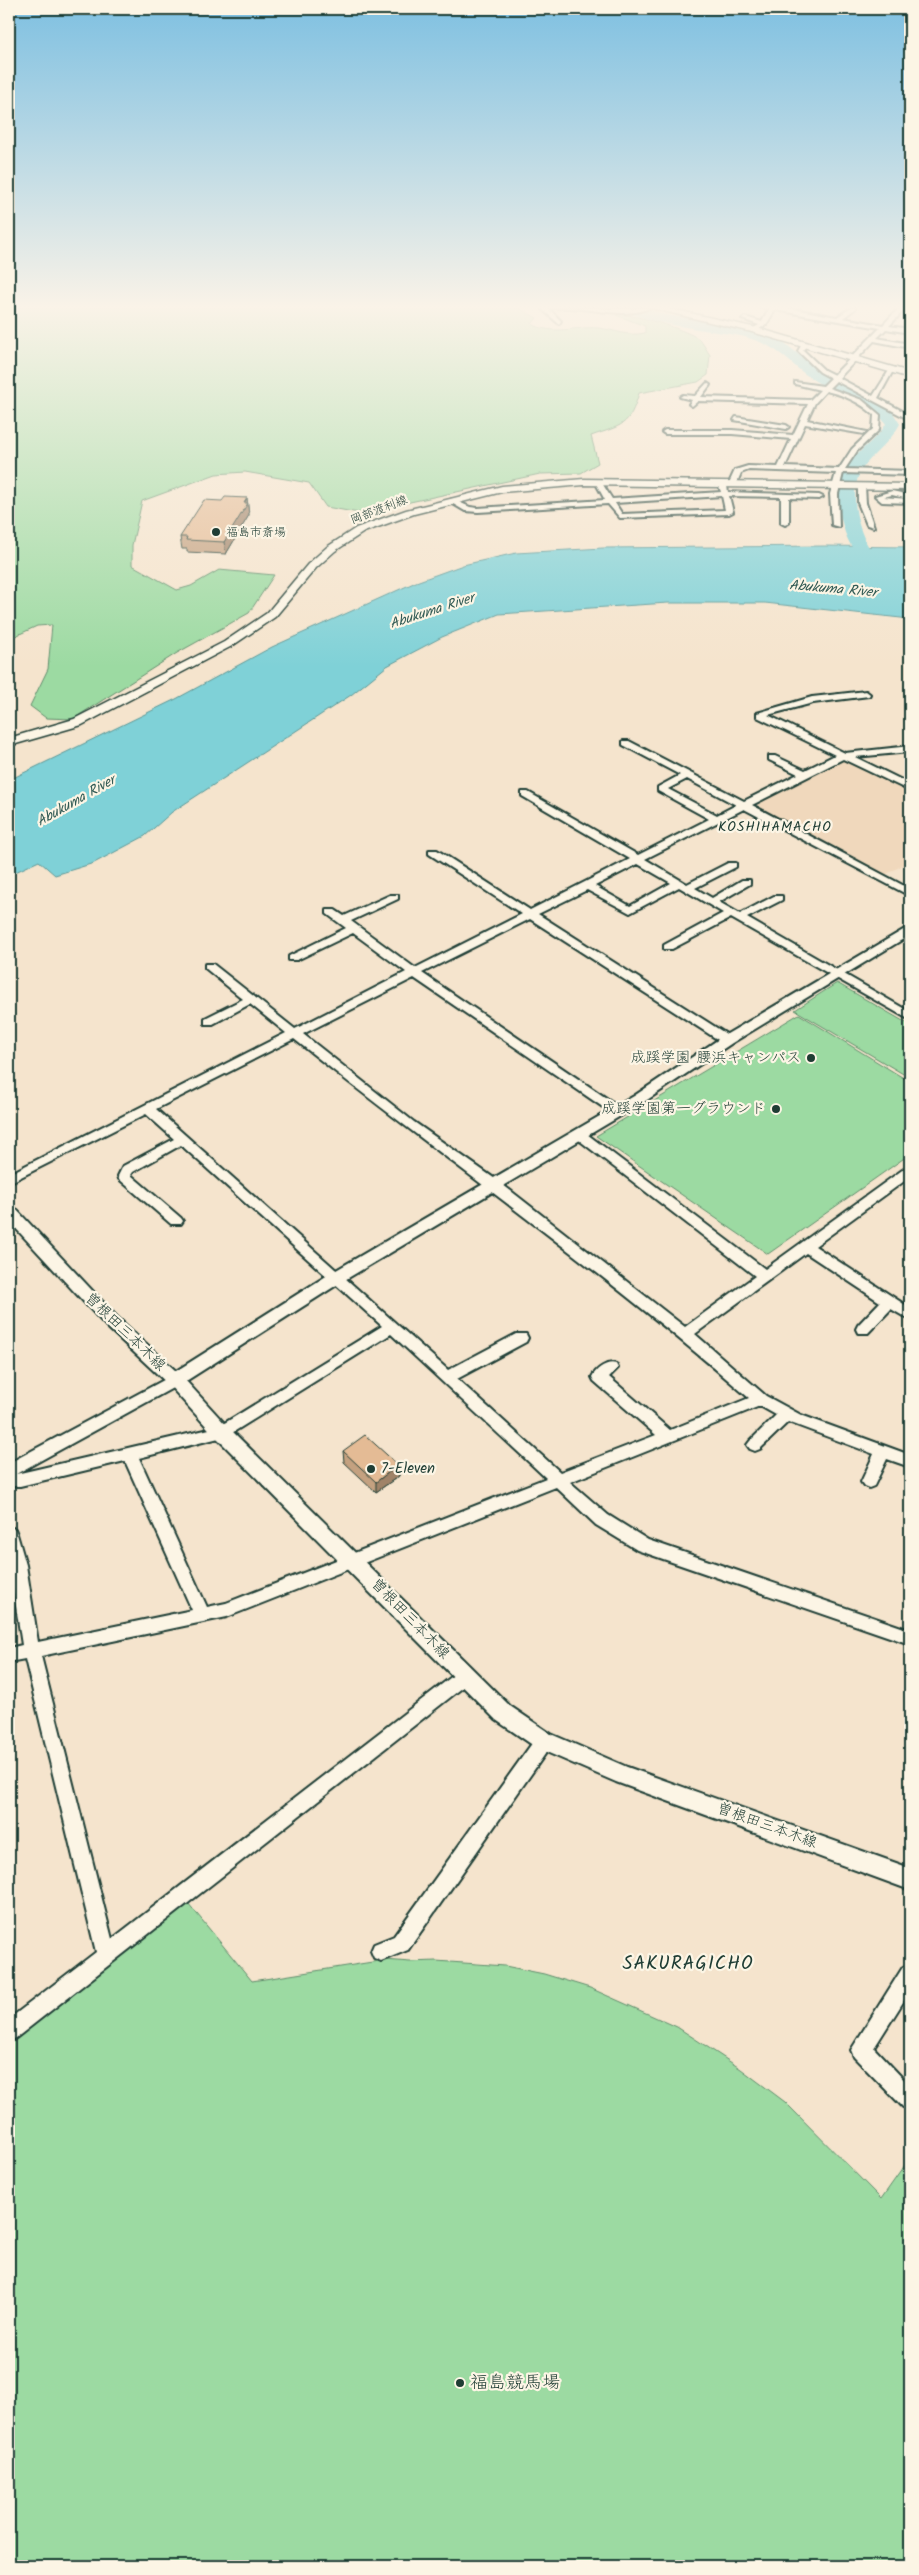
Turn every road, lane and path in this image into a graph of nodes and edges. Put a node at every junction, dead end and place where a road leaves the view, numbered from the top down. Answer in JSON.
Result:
{"nodes":[{"id":1,"x":776,"y":426,"type":"edge"},
{"id":2,"x":801,"y":426,"type":"edge"},
{"id":3,"x":829,"y":426,"type":"edge"},
{"id":4,"x":877,"y":426,"type":"edge"},
{"id":5,"x":799,"y":429,"type":"junction"},
{"id":6,"x":665,"y":432,"type":"dead end"},
{"id":7,"x":864,"y":432,"type":"dead end"},
{"id":8,"x":796,"y":437,"type":"junction"},
{"id":9,"x":781,"y":467,"type":"junction"},
{"id":10,"x":841,"y":470,"type":"junction"},
{"id":11,"x":910,"y":473,"type":"edge"},
{"id":12,"x":597,"y":482,"type":"junction"},
{"id":13,"x":835,"y":485,"type":"junction"},
{"id":14,"x":860,"y":486,"type":"junction"},
{"id":15,"x":726,"y":487,"type":"junction"},
{"id":16,"x":910,"y":487,"type":"edge"},
{"id":17,"x":785,"y":495,"type":"junction"},
{"id":18,"x":820,"y":497,"type":"dead end"},
{"id":19,"x":910,"y":497,"type":"edge"},
{"id":20,"x":452,"y":501,"type":"junction"},
{"id":21,"x":610,"y":501,"type":"junction"},
{"id":22,"x":910,"y":501,"type":"edge"},
{"id":23,"x":786,"y":523,"type":"dead end"},
{"id":24,"x":836,"y":525,"type":"dead end"},
{"id":25,"x":871,"y":525,"type":"dead end"},
{"id":26,"x":866,"y":694,"type":"dead end"},
{"id":27,"x":9,"y":742,"type":"edge"},
{"id":28,"x":626,"y":743,"type":"dead end"},
{"id":29,"x":910,"y":749,"type":"edge"},
{"id":30,"x":898,"y":750,"type":"junction"},
{"id":31,"x":841,"y":756,"type":"junction"},
{"id":32,"x":772,"y":758,"type":"dead end"},
{"id":33,"x":910,"y":758,"type":"edge"},
{"id":34,"x":805,"y":774,"type":"junction"},
{"id":35,"x":688,"y":775,"type":"junction"},
{"id":36,"x":910,"y":788,"type":"edge"},
{"id":37,"x":525,"y":794,"type":"dead end"},
{"id":38,"x":745,"y":805,"type":"junction"},
{"id":39,"x":717,"y":819,"type":"junction"},
{"id":40,"x":433,"y":852,"type":"dead end"},
{"id":41,"x":639,"y":859,"type":"junction"},
{"id":42,"x":732,"y":865,"type":"dead end"},
{"id":43,"x":746,"y":882,"type":"dead end"},
{"id":44,"x":586,"y":885,"type":"junction"},
{"id":45,"x":683,"y":886,"type":"junction"},
{"id":46,"x":910,"y":893,"type":"edge"},
{"id":47,"x":394,"y":898,"type":"dead end"},
{"id":48,"x":778,"y":898,"type":"dead end"},
{"id":49,"x":712,"y":902,"type":"junction"},
{"id":50,"x":331,"y":912,"type":"dead end"},
{"id":51,"x":531,"y":913,"type":"junction"},
{"id":52,"x":736,"y":915,"type":"junction"},
{"id":53,"x":345,"y":920,"type":"junction"},
{"id":54,"x":355,"y":928,"type":"junction"},
{"id":55,"x":910,"y":930,"type":"edge"},
{"id":56,"x":668,"y":947,"type":"dead end"},
{"id":57,"x":294,"y":958,"type":"dead end"},
{"id":58,"x":209,"y":966,"type":"dead end"},
{"id":59,"x":413,"y":972,"type":"junction"},
{"id":60,"x":834,"y":974,"type":"junction"},
{"id":61,"x":252,"y":999,"type":"junction"},
{"id":62,"x":910,"y":1017,"type":"edge"},
{"id":63,"x":209,"y":1020,"type":"dead end"},
{"id":64,"x":294,"y":1032,"type":"junction"},
{"id":65,"x":727,"y":1040,"type":"junction"},
{"id":66,"x":147,"y":1108,"type":"junction"},
{"id":67,"x":617,"y":1111,"type":"junction"},
{"id":68,"x":579,"y":1134,"type":"junction"},
{"id":69,"x":181,"y":1140,"type":"junction"},
{"id":70,"x":910,"y":1171,"type":"edge"},
{"id":71,"x":9,"y":1179,"type":"edge"},
{"id":72,"x":493,"y":1184,"type":"junction"},
{"id":73,"x":9,"y":1211,"type":"edge"},
{"id":74,"x":176,"y":1221,"type":"dead end"},
{"id":75,"x":805,"y":1246,"type":"junction"},
{"id":76,"x":337,"y":1276,"type":"junction"},
{"id":77,"x":765,"y":1276,"type":"junction"},
{"id":78,"x":890,"y":1302,"type":"junction"},
{"id":79,"x":910,"y":1315,"type":"edge"},
{"id":80,"x":390,"y":1328,"type":"junction"},
{"id":81,"x":863,"y":1329,"type":"dead end"},
{"id":82,"x":684,"y":1334,"type":"junction"},
{"id":83,"x":521,"y":1338,"type":"dead end"},
{"id":84,"x":612,"y":1368,"type":"dead end"},
{"id":85,"x":446,"y":1378,"type":"junction"},
{"id":86,"x":175,"y":1380,"type":"junction"},
{"id":87,"x":761,"y":1400,"type":"junction"},
{"id":88,"x":787,"y":1414,"type":"junction"},
{"id":89,"x":222,"y":1432,"type":"junction"},
{"id":90,"x":667,"y":1436,"type":"junction"},
{"id":91,"x":755,"y":1445,"type":"dead end"},
{"id":92,"x":883,"y":1451,"type":"junction"},
{"id":93,"x":130,"y":1455,"type":"junction"},
{"id":94,"x":910,"y":1461,"type":"edge"},
{"id":95,"x":9,"y":1470,"type":"edge"},
{"id":96,"x":557,"y":1479,"type":"junction"},
{"id":97,"x":9,"y":1480,"type":"edge"},
{"id":98,"x":869,"y":1482,"type":"dead end"},
{"id":99,"x":9,"y":1534,"type":"edge"},
{"id":100,"x":353,"y":1561,"type":"junction"},
{"id":101,"x":202,"y":1615,"type":"junction"},
{"id":102,"x":910,"y":1637,"type":"edge"},
{"id":103,"x":31,"y":1649,"type":"junction"},
{"id":104,"x":9,"y":1655,"type":"edge"},
{"id":105,"x":465,"y":1676,"type":"junction"},
{"id":106,"x":544,"y":1741,"type":"junction"},
{"id":107,"x":910,"y":1879,"type":"edge"},
{"id":108,"x":382,"y":1952,"type":"dead end"},
{"id":109,"x":106,"y":1955,"type":"junction"},
{"id":110,"x":910,"y":1974,"type":"edge"},
{"id":111,"x":9,"y":2031,"type":"edge"},
{"id":112,"x":910,"y":2100,"type":"edge"}],
"edges":[{"from":1,"to":5,"type":"street"},
{"from":2,"to":5,"type":"street"},
{"from":3,"to":7,"type":"street"},
{"from":4,"to":10,"type":"street"},
{"from":5,"to":8,"type":"street"},
{"from":6,"to":8,"type":"street"},
{"from":8,"to":9,"type":"street"},
{"from":9,"to":10,"type":"street"},
{"from":9,"to":15,"type":"street"},
{"from":10,"to":11,"type":"street"},
{"from":10,"to":13,"type":"street"},
{"from":12,"to":15,"type":"main road","name":"岡部渡利線"},
{"from":12,"to":20,"type":"main road","name":"岡部渡利線"},
{"from":12,"to":21,"type":"street"},
{"from":13,"to":14,"type":"main road","name":"岡部渡利線"},
{"from":13,"to":15,"type":"main road","name":"岡部渡利線"},
{"from":13,"to":24,"type":"street"},
{"from":14,"to":16,"type":"main road","name":"岡部渡利線"},
{"from":14,"to":25,"type":"street"},
{"from":15,"to":17,"type":"street"},
{"from":15,"to":21,"type":"street"},
{"from":15,"to":21,"type":"street"},
{"from":17,"to":18,"type":"street"},
{"from":17,"to":23,"type":"street"},
{"from":19,"to":22,"type":"street"},
{"from":20,"to":21,"type":"street"},
{"from":20,"to":27,"type":"main road","name":"岡部渡利線"},
{"from":26,"to":31,"type":"street"},
{"from":28,"to":35,"type":"street"},
{"from":29,"to":30,"type":"street"},
{"from":30,"to":31,"type":"street"},
{"from":30,"to":33,"type":"street"},
{"from":31,"to":34,"type":"street"},
{"from":31,"to":36,"type":"street"},
{"from":32,"to":34,"type":"street"},
{"from":34,"to":38,"type":"street"},
{"from":35,"to":38,"type":"street"},
{"from":35,"to":39,"type":"street"},
{"from":37,"to":41,"type":"street"},
{"from":38,"to":39,"type":"street"},
{"from":38,"to":46,"type":"street"},
{"from":39,"to":41,"type":"street"},
{"from":40,"to":51,"type":"street"},
{"from":41,"to":44,"type":"street"},
{"from":41,"to":45,"type":"street"},
{"from":42,"to":45,"type":"street"},
{"from":43,"to":49,"type":"street"},
{"from":44,"to":45,"type":"street"},
{"from":44,"to":51,"type":"street"},
{"from":45,"to":49,"type":"street"},
{"from":47,"to":53,"type":"street"},
{"from":48,"to":52,"type":"street"},
{"from":49,"to":52,"type":"street"},
{"from":50,"to":53,"type":"street"},
{"from":51,"to":59,"type":"street"},
{"from":51,"to":65,"type":"street"},
{"from":52,"to":56,"type":"street"},
{"from":52,"to":60,"type":"street"},
{"from":53,"to":54,"type":"street"},
{"from":54,"to":57,"type":"street"},
{"from":54,"to":59,"type":"street"},
{"from":55,"to":60,"type":"street"},
{"from":58,"to":61,"type":"street"},
{"from":59,"to":64,"type":"street"},
{"from":59,"to":67,"type":"street"},
{"from":60,"to":62,"type":"street"},
{"from":60,"to":65,"type":"street"},
{"from":61,"to":63,"type":"street"},
{"from":61,"to":64,"type":"street"},
{"from":64,"to":66,"type":"street"},
{"from":64,"to":72,"type":"street"},
{"from":65,"to":67,"type":"street"},
{"from":66,"to":69,"type":"street"},
{"from":66,"to":71,"type":"street"},
{"from":67,"to":68,"type":"street"},
{"from":68,"to":72,"type":"street"},
{"from":68,"to":77,"type":"street"},
{"from":69,"to":74,"type":"street"},
{"from":69,"to":76,"type":"street"},
{"from":70,"to":75,"type":"street"},
{"from":72,"to":76,"type":"street"},
{"from":72,"to":82,"type":"street"},
{"from":73,"to":86,"type":"street","name":"曽根田三本木線"},
{"from":75,"to":77,"type":"street"},
{"from":75,"to":78,"type":"street"},
{"from":76,"to":80,"type":"street"},
{"from":76,"to":86,"type":"street"},
{"from":77,"to":82,"type":"street"},
{"from":78,"to":79,"type":"street"},
{"from":78,"to":81,"type":"street"},
{"from":80,"to":85,"type":"street"},
{"from":80,"to":89,"type":"street"},
{"from":82,"to":87,"type":"street"},
{"from":83,"to":85,"type":"street"},
{"from":84,"to":90,"type":"street"},
{"from":85,"to":96,"type":"street"},
{"from":86,"to":89,"type":"street","name":"曽根田三本木線"},
{"from":86,"to":95,"type":"street"},
{"from":87,"to":88,"type":"street"},
{"from":87,"to":90,"type":"street"},
{"from":88,"to":91,"type":"street"},
{"from":88,"to":92,"type":"street"},
{"from":89,"to":93,"type":"street"},
{"from":89,"to":100,"type":"street","name":"曽根田三本木線"},
{"from":90,"to":96,"type":"street"},
{"from":92,"to":94,"type":"street"},
{"from":92,"to":98,"type":"street"},
{"from":93,"to":97,"type":"street"},
{"from":93,"to":101,"type":"street"},
{"from":96,"to":100,"type":"street"},
{"from":96,"to":102,"type":"street"},
{"from":99,"to":103,"type":"street"},
{"from":100,"to":101,"type":"street"},
{"from":100,"to":105,"type":"street","name":"曽根田三本木線"},
{"from":101,"to":103,"type":"street"},
{"from":103,"to":104,"type":"street"},
{"from":103,"to":109,"type":"street"},
{"from":105,"to":106,"type":"street","name":"曽根田三本木線"},
{"from":105,"to":109,"type":"street"},
{"from":106,"to":107,"type":"street","name":"曽根田三本木線"},
{"from":106,"to":108,"type":"street"},
{"from":109,"to":111,"type":"street"},
{"from":110,"to":112,"type":"street"}]}
